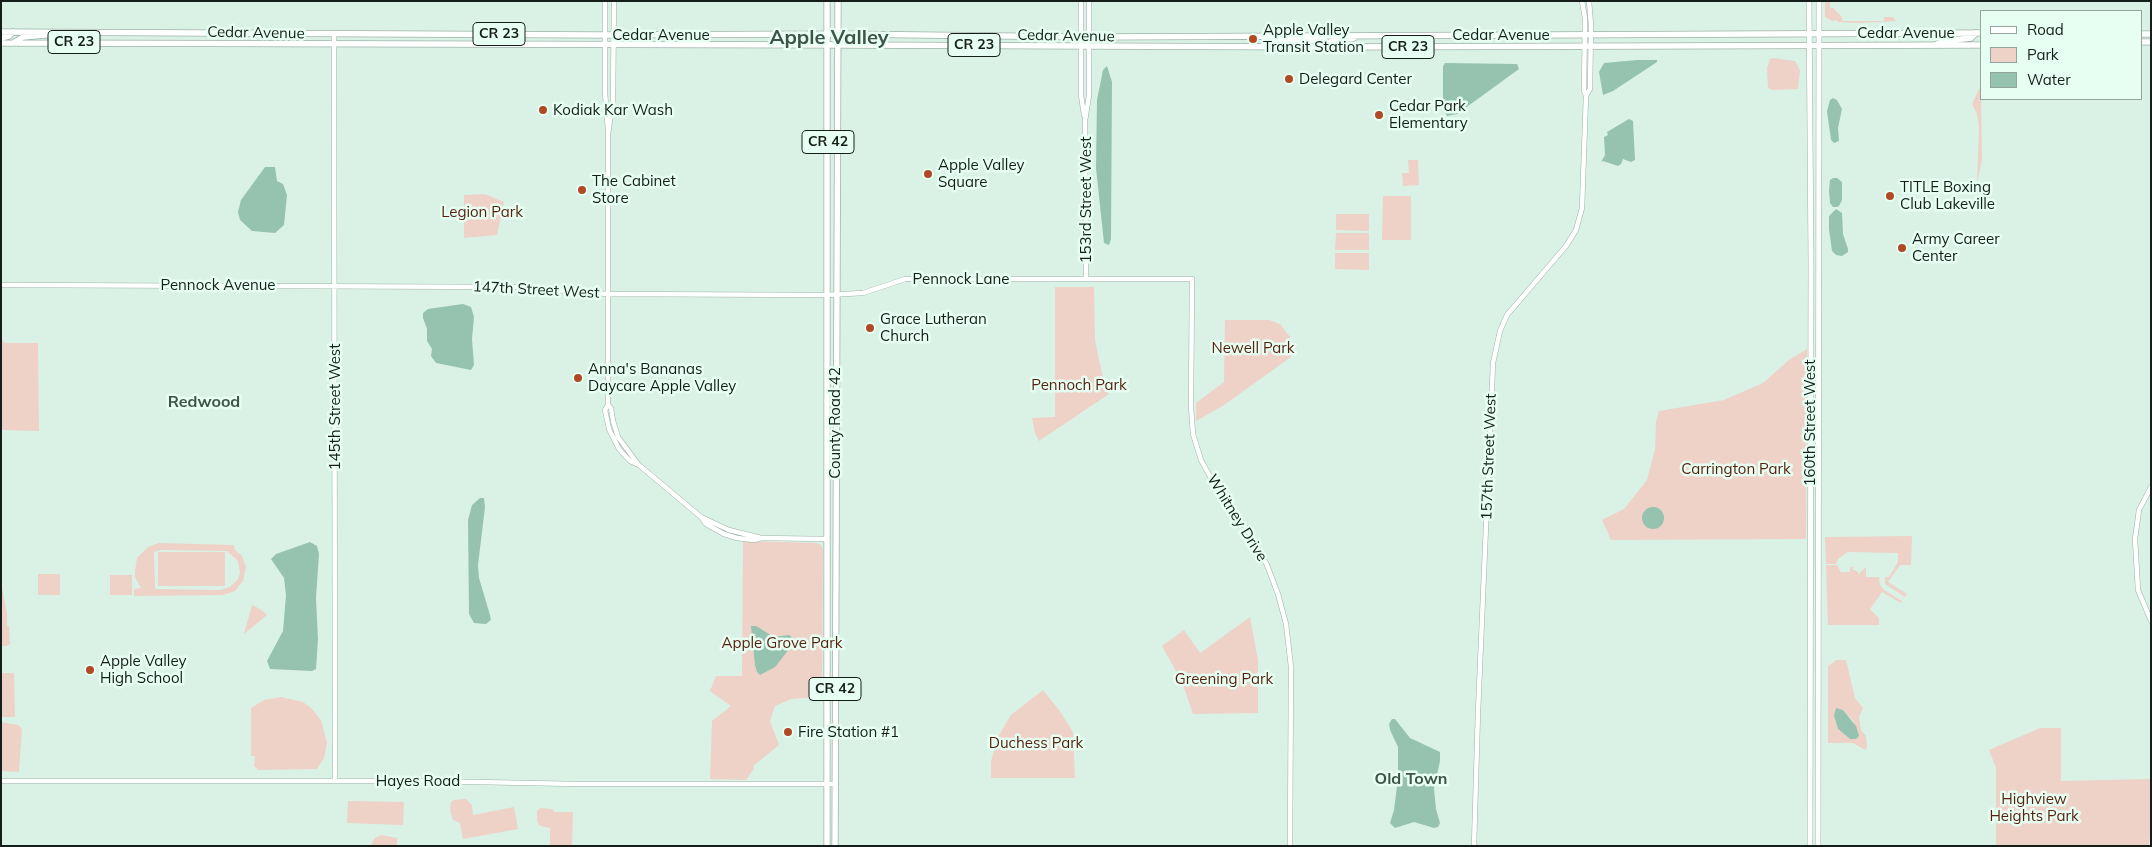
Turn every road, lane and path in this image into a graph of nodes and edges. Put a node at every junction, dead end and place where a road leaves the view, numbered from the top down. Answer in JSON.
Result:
{"nodes":[{"id":1,"x":605,"y":1,"type":"edge"},
{"id":2,"x":614,"y":1,"type":"edge"},
{"id":3,"x":827,"y":1,"type":"edge"},
{"id":4,"x":838,"y":1,"type":"edge"},
{"id":5,"x":1081,"y":1,"type":"edge"},
{"id":6,"x":1089,"y":1,"type":"edge"},
{"id":7,"x":1582,"y":1,"type":"edge"},
{"id":8,"x":1588,"y":1,"type":"edge"},
{"id":9,"x":1809,"y":1,"type":"edge"},
{"id":10,"x":1819,"y":1,"type":"edge"},
{"id":11,"x":1,"y":32,"type":"edge"},
{"id":12,"x":13,"y":32,"type":"junction"},
{"id":13,"x":71,"y":32,"type":"junction"},
{"id":14,"x":334,"y":33,"type":"junction"},
{"id":15,"x":1808,"y":33,"type":"junction"},
{"id":16,"x":1819,"y":33,"type":"junction"},
{"id":17,"x":1978,"y":33,"type":"edge"},
{"id":18,"x":828,"y":34,"type":"junction"},
{"id":19,"x":838,"y":34,"type":"junction"},
{"id":20,"x":604,"y":35,"type":"junction"},
{"id":21,"x":613,"y":35,"type":"junction"},
{"id":22,"x":1326,"y":35,"type":"junction"},
{"id":23,"x":1374,"y":35,"type":"junction"},
{"id":24,"x":1081,"y":36,"type":"junction"},
{"id":25,"x":1588,"y":36,"type":"junction"},
{"id":26,"x":1089,"y":37,"type":"junction"},
{"id":27,"x":1,"y":38,"type":"edge"},
{"id":28,"x":1,"y":43,"type":"edge"},
{"id":29,"x":13,"y":43,"type":"junction"},
{"id":30,"x":334,"y":44,"type":"junction"},
{"id":31,"x":1081,"y":44,"type":"junction"},
{"id":32,"x":604,"y":45,"type":"junction"},
{"id":33,"x":613,"y":45,"type":"junction"},
{"id":34,"x":827,"y":45,"type":"junction"},
{"id":35,"x":838,"y":45,"type":"junction"},
{"id":36,"x":1089,"y":45,"type":"junction"},
{"id":37,"x":1933,"y":45,"type":"junction"},
{"id":38,"x":1978,"y":45,"type":"edge"},
{"id":39,"x":1268,"y":46,"type":"junction"},
{"id":40,"x":1587,"y":46,"type":"junction"},
{"id":41,"x":1808,"y":46,"type":"junction"},
{"id":42,"x":1819,"y":46,"type":"junction"},
{"id":43,"x":1325,"y":47,"type":"junction"},
{"id":44,"x":1085,"y":121,"type":"junction"},
{"id":45,"x":608,"y":134,"type":"junction"},
{"id":46,"x":1086,"y":279,"type":"junction"},
{"id":47,"x":1192,"y":279,"type":"joint"},
{"id":48,"x":1,"y":285,"type":"edge"},
{"id":49,"x":334,"y":286,"type":"junction"},
{"id":50,"x":434,"y":286,"type":"joint"},
{"id":51,"x":608,"y":294,"type":"junction"},
{"id":52,"x":826,"y":295,"type":"junction"},
{"id":53,"x":836,"y":295,"type":"junction"},
{"id":54,"x":2151,"y":487,"type":"edge"},
{"id":55,"x":826,"y":539,"type":"junction"},
{"id":56,"x":2151,"y":621,"type":"edge"},
{"id":57,"x":1,"y":781,"type":"edge"},
{"id":58,"x":335,"y":781,"type":"junction"},
{"id":59,"x":826,"y":784,"type":"junction"},
{"id":60,"x":835,"y":784,"type":"junction"},
{"id":61,"x":827,"y":846,"type":"edge"},
{"id":62,"x":835,"y":846,"type":"edge"},
{"id":63,"x":1290,"y":846,"type":"edge"},
{"id":64,"x":1474,"y":846,"type":"edge"},
{"id":65,"x":1810,"y":846,"type":"edge"},
{"id":66,"x":1818,"y":846,"type":"edge"}],
"edges":[{"from":1,"to":20,"type":"street","name":"147th Street West"},
{"from":2,"to":21,"type":"street","name":"147th Street West"},
{"from":3,"to":18,"type":"main road","name":"County Road 42","number":"CR 42"},
{"from":4,"to":19,"type":"main road","name":"County Road 42","number":"CR 42"},
{"from":5,"to":24,"type":"street","name":"153rd Street West"},
{"from":6,"to":26,"type":"street","name":"153rd Street West"},
{"from":7,"to":25,"type":"street","name":"157th Street West"},
{"from":8,"to":25,"type":"street","name":"157th Street West"},
{"from":9,"to":15,"type":"main road","name":"160th Street West"},
{"from":10,"to":16,"type":"main road","name":"160th Street West"},
{"from":11,"to":12,"type":"main road","name":"Cedar Avenue","number":"CR 23"},
{"from":12,"to":13,"type":"main road","name":"Cedar Avenue","number":"CR 23"},
{"from":12,"to":27,"type":"main road"},
{"from":13,"to":14,"type":"main road","name":"Cedar Avenue","number":"CR 23"},
{"from":13,"to":29,"type":"main road"},
{"from":14,"to":20,"type":"main road","name":"Cedar Avenue","number":"CR 23"},
{"from":14,"to":30,"type":"street","name":"145th Street West"},
{"from":15,"to":16,"type":"main road","name":"Cedar Avenue","number":"CR 23"},
{"from":15,"to":25,"type":"main road","name":"Cedar Avenue","number":"CR 23"},
{"from":15,"to":41,"type":"main road","name":"160th Street West"},
{"from":16,"to":17,"type":"main road","name":"Cedar Avenue","number":"CR 23"},
{"from":16,"to":42,"type":"main road","name":"160th Street West"},
{"from":17,"to":37,"type":"main road"},
{"from":18,"to":19,"type":"main road","name":"Cedar Avenue","number":"CR 23"},
{"from":18,"to":21,"type":"main road","name":"Cedar Avenue","number":"CR 23"},
{"from":18,"to":34,"type":"main road","name":"County Road 42","number":"CR 42"},
{"from":19,"to":24,"type":"main road","name":"Cedar Avenue","number":"CR 23"},
{"from":19,"to":35,"type":"main road","name":"County Road 42","number":"CR 42"},
{"from":20,"to":21,"type":"main road","name":"Cedar Avenue","number":"CR 23"},
{"from":20,"to":32,"type":"street","name":"147th Street West"},
{"from":21,"to":33,"type":"street","name":"147th Street West"},
{"from":22,"to":23,"type":"main road","name":"Cedar Avenue","number":"CR 23"},
{"from":22,"to":26,"type":"main road","name":"Cedar Avenue","number":"CR 23"},
{"from":22,"to":39,"type":"main road"},
{"from":23,"to":25,"type":"main road","name":"Cedar Avenue","number":"CR 23"},
{"from":23,"to":43,"type":"main road"},
{"from":24,"to":26,"type":"main road","name":"Cedar Avenue","number":"CR 23"},
{"from":24,"to":31,"type":"street","name":"153rd Street West"},
{"from":25,"to":40,"type":"street","name":"157th Street West"},
{"from":26,"to":36,"type":"street","name":"153rd Street West"},
{"from":28,"to":29,"type":"main road","name":"Cedar Avenue","number":"CR 23"},
{"from":29,"to":30,"type":"main road","name":"Cedar Avenue","number":"CR 23"},
{"from":30,"to":32,"type":"main road","name":"Cedar Avenue","number":"CR 23"},
{"from":30,"to":49,"type":"street","name":"145th Street West"},
{"from":31,"to":35,"type":"main road","name":"Cedar Avenue","number":"CR 23"},
{"from":31,"to":36,"type":"main road","name":"Cedar Avenue","number":"CR 23"},
{"from":31,"to":44,"type":"street","name":"153rd Street West"},
{"from":32,"to":33,"type":"main road","name":"Cedar Avenue","number":"CR 23"},
{"from":32,"to":45,"type":"street","name":"147th Street West"},
{"from":33,"to":34,"type":"main road","name":"Cedar Avenue","number":"CR 23"},
{"from":33,"to":45,"type":"street","name":"147th Street West"},
{"from":34,"to":35,"type":"main road","name":"Cedar Avenue","number":"CR 23"},
{"from":34,"to":52,"type":"main road","name":"County Road 42","number":"CR 42"},
{"from":35,"to":53,"type":"main road","name":"County Road 42","number":"CR 42"},
{"from":36,"to":39,"type":"main road","name":"Cedar Avenue","number":"CR 23"},
{"from":36,"to":44,"type":"street","name":"153rd Street West"},
{"from":37,"to":38,"type":"main road","name":"Cedar Avenue","number":"CR 23"},
{"from":37,"to":42,"type":"main road","name":"Cedar Avenue","number":"CR 23"},
{"from":39,"to":43,"type":"main road","name":"Cedar Avenue","number":"CR 23"},
{"from":40,"to":41,"type":"main road","name":"Cedar Avenue","number":"CR 23"},
{"from":40,"to":43,"type":"main road","name":"Cedar Avenue","number":"CR 23"},
{"from":40,"to":64,"type":"street","name":"157th Street West"},
{"from":41,"to":42,"type":"main road","name":"Cedar Avenue","number":"CR 23"},
{"from":41,"to":65,"type":"main road","name":"160th Street West"},
{"from":42,"to":66,"type":"main road","name":"160th Street West"},
{"from":44,"to":46,"type":"street","name":"153rd Street West"},
{"from":45,"to":51,"type":"street","name":"147th Street West"},
{"from":46,"to":47,"type":"street","name":"Pennock Lane"},
{"from":46,"to":53,"type":"street","name":"Pennock Lane"},
{"from":47,"to":63,"type":"street","name":"Whitney Drive"},
{"from":48,"to":49,"type":"street","name":"Pennock Avenue"},
{"from":49,"to":50,"type":"street","name":"Pennock Avenue"},
{"from":49,"to":58,"type":"street","name":"145th Street West"},
{"from":50,"to":51,"type":"street","name":"147th Street West"},
{"from":51,"to":52,"type":"street","name":"Pennock Lane"},
{"from":51,"to":55,"type":"street","name":"147th Street West"},
{"from":52,"to":53,"type":"street","name":"Pennock Lane"},
{"from":52,"to":55,"type":"main road","name":"County Road 42","number":"CR 42"},
{"from":53,"to":60,"type":"main road","name":"County Road 42","number":"CR 42"},
{"from":54,"to":56,"type":"street"},
{"from":55,"to":59,"type":"main road","name":"County Road 42","number":"CR 42"},
{"from":57,"to":58,"type":"street","name":"Hayes Road"},
{"from":58,"to":59,"type":"street","name":"Hayes Road"},
{"from":59,"to":60,"type":"street","name":"Hayes Road"},
{"from":59,"to":61,"type":"main road","name":"County Road 42","number":"CR 42"},
{"from":60,"to":62,"type":"main road","name":"County Road 42","number":"CR 42"}]}
